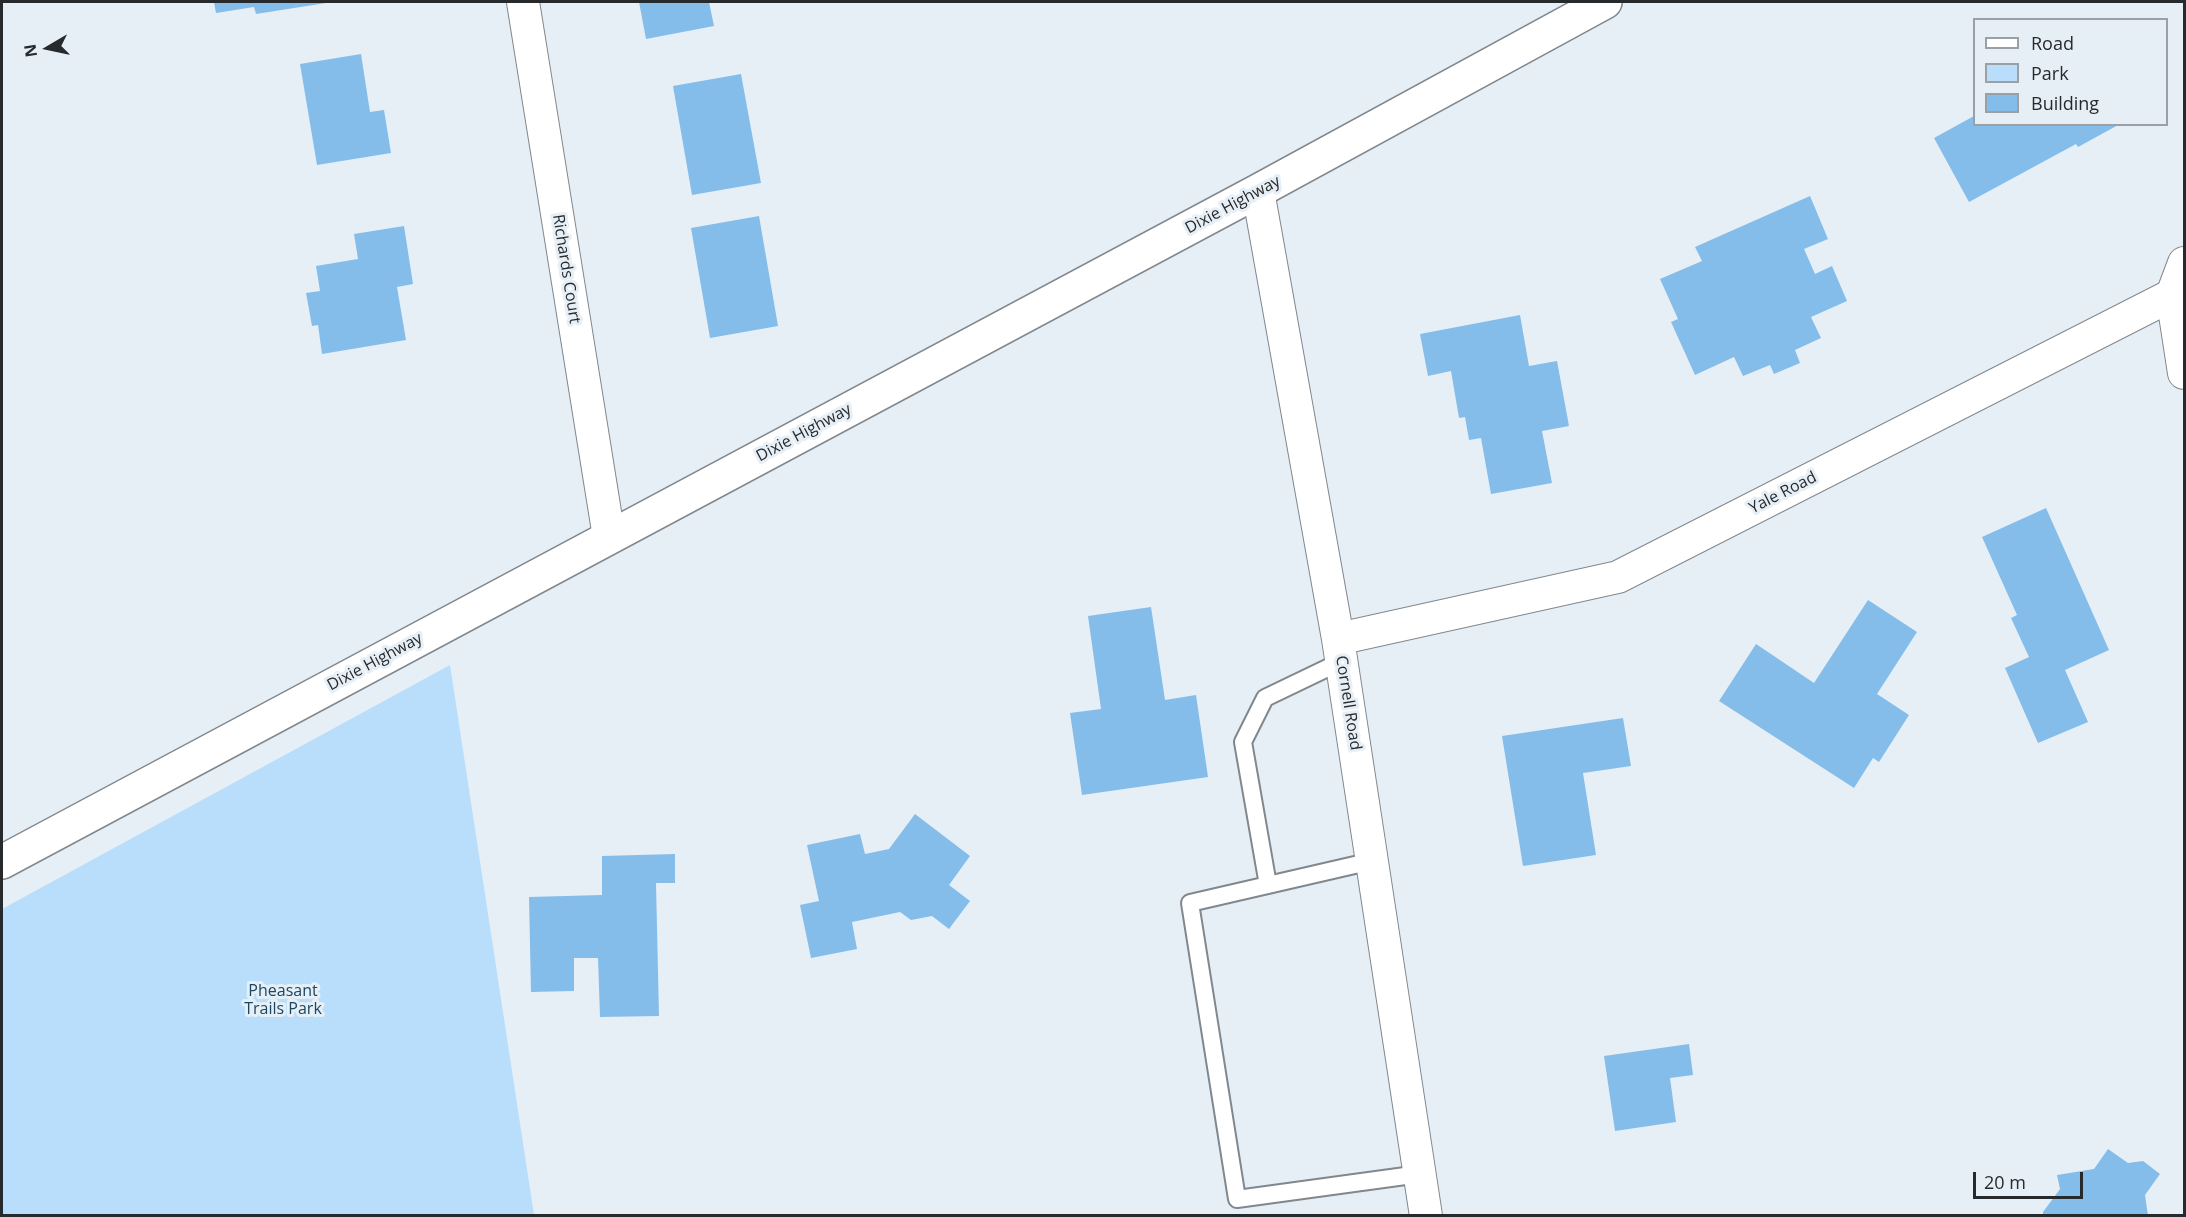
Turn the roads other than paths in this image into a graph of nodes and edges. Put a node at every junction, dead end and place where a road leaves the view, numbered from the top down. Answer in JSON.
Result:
{"nodes":[{"id":1,"x":523,"y":2,"type":"edge"},
{"id":2,"x":1605,"y":2,"type":"edge"},
{"id":3,"x":1258,"y":191,"type":"junction"},
{"id":4,"x":2184,"y":263,"type":"edge"},
{"id":5,"x":2172,"y":295,"type":"junction"},
{"id":6,"x":2184,"y":373,"type":"edge"},
{"id":7,"x":609,"y":537,"type":"junction"},
{"id":8,"x":1340,"y":650,"type":"junction"},
{"id":9,"x":1372,"y":861,"type":"junction"},
{"id":10,"x":2,"y":862,"type":"edge"},
{"id":11,"x":1268,"y":885,"type":"junction"},
{"id":12,"x":1420,"y":1174,"type":"junction"},
{"id":13,"x":1426,"y":1215,"type":"edge"}],
"edges":[{"from":1,"to":7,"type":"street","name":"Richards Court"},
{"from":2,"to":3,"type":"main road","name":"Dixie Highway"},
{"from":3,"to":7,"type":"main road","name":"Dixie Highway"},
{"from":3,"to":8,"type":"street","name":"Cornell Road"},
{"from":4,"to":5,"type":"street"},
{"from":5,"to":6,"type":"street"},
{"from":5,"to":8,"type":"street","name":"Yale Road"},
{"from":7,"to":10,"type":"main road","name":"Dixie Highway"},
{"from":8,"to":9,"type":"street","name":"Cornell Road"},
{"from":8,"to":11,"type":"lane"},
{"from":9,"to":11,"type":"lane"},
{"from":9,"to":12,"type":"street","name":"Cornell Road"},
{"from":11,"to":12,"type":"lane"},
{"from":12,"to":13,"type":"street","name":"Cornell Road"}]}
